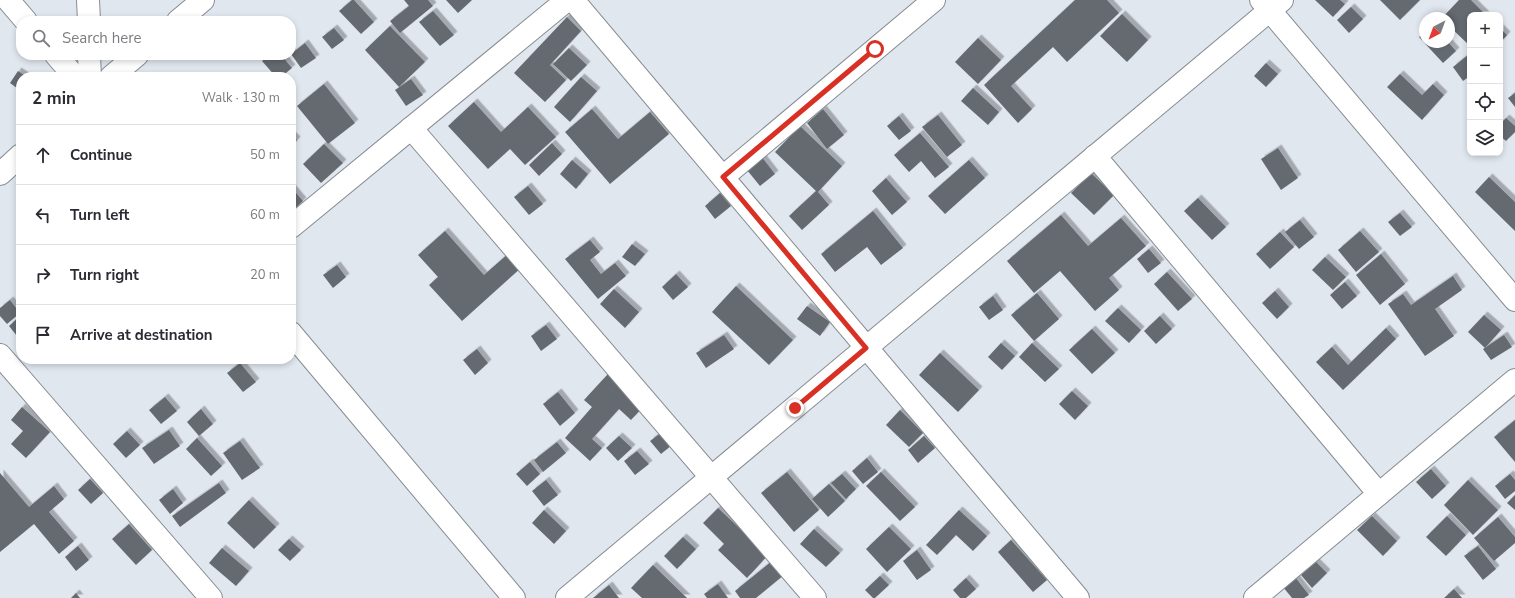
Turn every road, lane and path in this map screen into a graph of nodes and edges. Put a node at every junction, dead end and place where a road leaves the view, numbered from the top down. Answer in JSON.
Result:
{"nodes":[{"id":1,"x":8,"y":0,"type":"edge"},
{"id":2,"x":88,"y":0,"type":"edge"},
{"id":3,"x":203,"y":0,"type":"edge"},
{"id":4,"x":567,"y":0,"type":"edge"},
{"id":5,"x":573,"y":0,"type":"edge"},
{"id":6,"x":934,"y":0,"type":"edge"},
{"id":7,"x":1271,"y":3,"type":"edge"},
{"id":8,"x":22,"y":16,"type":"edge"},
{"id":9,"x":89,"y":16,"type":"edge"},
{"id":10,"x":184,"y":16,"type":"edge"},
{"id":11,"x":60,"y":60,"type":"edge"},
{"id":12,"x":89,"y":60,"type":"edge"},
{"id":13,"x":131,"y":60,"type":"edge"},
{"id":14,"x":71,"y":72,"type":"edge"},
{"id":15,"x":90,"y":72,"type":"edge"},
{"id":16,"x":117,"y":72,"type":"edge"},
{"id":17,"x":411,"y":128,"type":"junction"},
{"id":18,"x":1095,"y":156,"type":"junction"},
{"id":19,"x":16,"y":160,"type":"edge"},
{"id":20,"x":0,"y":174,"type":"edge"},
{"id":21,"x":723,"y":177,"type":"junction"},
{"id":22,"x":296,"y":223,"type":"edge"},
{"id":23,"x":1511,"y":287,"type":"edge"},
{"id":24,"x":296,"y":339,"type":"edge"},
{"id":25,"x":866,"y":348,"type":"junction"},
{"id":26,"x":0,"y":355,"type":"edge"},
{"id":27,"x":1515,"y":380,"type":"edge"},
{"id":28,"x":712,"y":478,"type":"junction"},
{"id":29,"x":1379,"y":494,"type":"junction"},
{"id":30,"x":212,"y":598,"type":"edge"},
{"id":31,"x":514,"y":598,"type":"edge"},
{"id":32,"x":567,"y":598,"type":"edge"},
{"id":33,"x":815,"y":598,"type":"edge"},
{"id":34,"x":1078,"y":598,"type":"edge"},
{"id":35,"x":1255,"y":598,"type":"edge"}],
"edges":[{"from":1,"to":8,"type":"street"},
{"from":2,"to":9,"type":"street"},
{"from":3,"to":10,"type":"street"},
{"from":4,"to":17,"type":"street"},
{"from":5,"to":21,"type":"street"},
{"from":6,"to":21,"type":"street"},
{"from":7,"to":18,"type":"street"},
{"from":7,"to":23,"type":"street"},
{"from":11,"to":14,"type":"street"},
{"from":12,"to":15,"type":"street"},
{"from":13,"to":16,"type":"street"},
{"from":17,"to":22,"type":"street"},
{"from":17,"to":28,"type":"street"},
{"from":18,"to":25,"type":"street"},
{"from":18,"to":29,"type":"street"},
{"from":19,"to":20,"type":"street"},
{"from":21,"to":25,"type":"street"},
{"from":24,"to":31,"type":"street"},
{"from":25,"to":28,"type":"street"},
{"from":25,"to":34,"type":"street"},
{"from":26,"to":30,"type":"street"},
{"from":27,"to":29,"type":"street"},
{"from":28,"to":32,"type":"street"},
{"from":28,"to":33,"type":"street"},
{"from":29,"to":35,"type":"street"}]}
